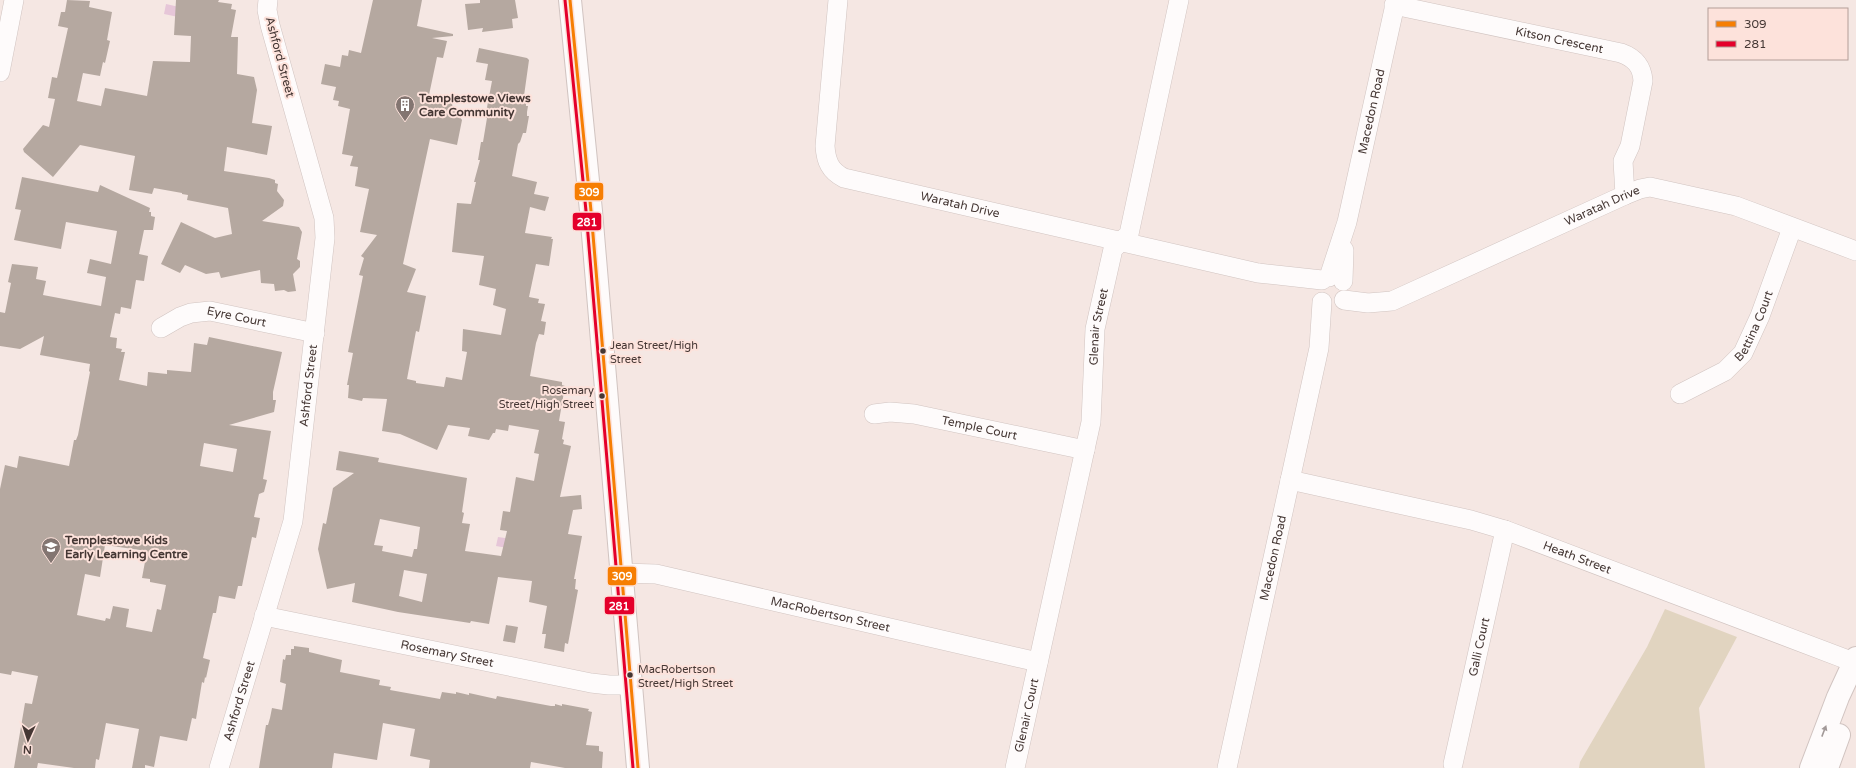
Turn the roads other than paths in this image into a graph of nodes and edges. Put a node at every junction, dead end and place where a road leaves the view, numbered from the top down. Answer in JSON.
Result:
{"nodes":[{"id":1,"x":14,"y":0,"type":"edge"},
{"id":2,"x":268,"y":0,"type":"edge"},
{"id":3,"x":570,"y":0,"type":"edge"},
{"id":4,"x":838,"y":0,"type":"edge"},
{"id":5,"x":1179,"y":0,"type":"edge"},
{"id":6,"x":1395,"y":3,"type":"edge"},
{"id":7,"x":0,"y":72,"type":"edge"},
{"id":8,"x":1632,"y":192,"type":"junction"},
{"id":9,"x":1792,"y":228,"type":"junction"},
{"id":10,"x":1121,"y":242,"type":"junction"},
{"id":11,"x":1856,"y":250,"type":"edge"},
{"id":12,"x":1332,"y":291,"type":"junction"},
{"id":13,"x":161,"y":328,"type":"dead end"},
{"id":14,"x":315,"y":333,"type":"junction"},
{"id":15,"x":1680,"y":394,"type":"dead end"},
{"id":16,"x":874,"y":414,"type":"dead end"},
{"id":17,"x":1085,"y":450,"type":"junction"},
{"id":18,"x":1290,"y":480,"type":"junction"},
{"id":19,"x":1504,"y":530,"type":"junction"},
{"id":20,"x":622,"y":573,"type":"junction"},
{"id":21,"x":264,"y":616,"type":"junction"},
{"id":22,"x":1855,"y":661,"type":"edge"},
{"id":23,"x":1038,"y":662,"type":"junction"},
{"id":24,"x":631,"y":685,"type":"junction"},
{"id":25,"x":1856,"y":692,"type":"edge"},
{"id":26,"x":1453,"y":764,"type":"dead end"},
{"id":27,"x":219,"y":768,"type":"edge"},
{"id":28,"x":638,"y":768,"type":"edge"},
{"id":29,"x":1015,"y":768,"type":"edge"},
{"id":30,"x":1227,"y":768,"type":"edge"},
{"id":31,"x":1811,"y":768,"type":"edge"},
{"id":32,"x":1827,"y":768,"type":"edge"}],
"edges":[{"from":1,"to":7,"type":"street"},
{"from":2,"to":14,"type":"street","name":"Ashford Street"},
{"from":3,"to":20,"type":"main road"},
{"from":4,"to":10,"type":"street","name":"Waratah Drive"},
{"from":5,"to":10,"type":"street","name":"Glenair Street"},
{"from":6,"to":8,"type":"street","name":"Kitson Crescent"},
{"from":6,"to":12,"type":"street","name":"Macedon Road"},
{"from":8,"to":9,"type":"street","name":"Waratah Drive"},
{"from":8,"to":12,"type":"street","name":"Waratah Drive"},
{"from":9,"to":11,"type":"street","name":"Waratah Drive"},
{"from":9,"to":15,"type":"street","name":"Bettina Court"},
{"from":10,"to":12,"type":"street","name":"Waratah Drive"},
{"from":10,"to":17,"type":"street","name":"Glenair Street"},
{"from":12,"to":18,"type":"street","name":"Macedon Road"},
{"from":13,"to":14,"type":"street","name":"Eyre Court"},
{"from":14,"to":21,"type":"street","name":"Ashford Street"},
{"from":16,"to":17,"type":"street","name":"Temple Court"},
{"from":17,"to":23,"type":"street","name":"Glenair Street"},
{"from":18,"to":19,"type":"street","name":"Heath Street"},
{"from":18,"to":30,"type":"street","name":"Macedon Road"},
{"from":19,"to":22,"type":"street","name":"Heath Street"},
{"from":19,"to":26,"type":"street","name":"Galli Court"},
{"from":20,"to":23,"type":"street","name":"MacRobertson Street"},
{"from":20,"to":24,"type":"main road"},
{"from":21,"to":24,"type":"street","name":"Rosemary Street"},
{"from":21,"to":27,"type":"street","name":"Ashford Street"},
{"from":31,"to":22,"type":"main road","one_way":true},
{"from":23,"to":29,"type":"street","name":"Glenair Court"},
{"from":24,"to":28,"type":"main road"},
{"from":25,"to":32,"type":"main road"}]}
